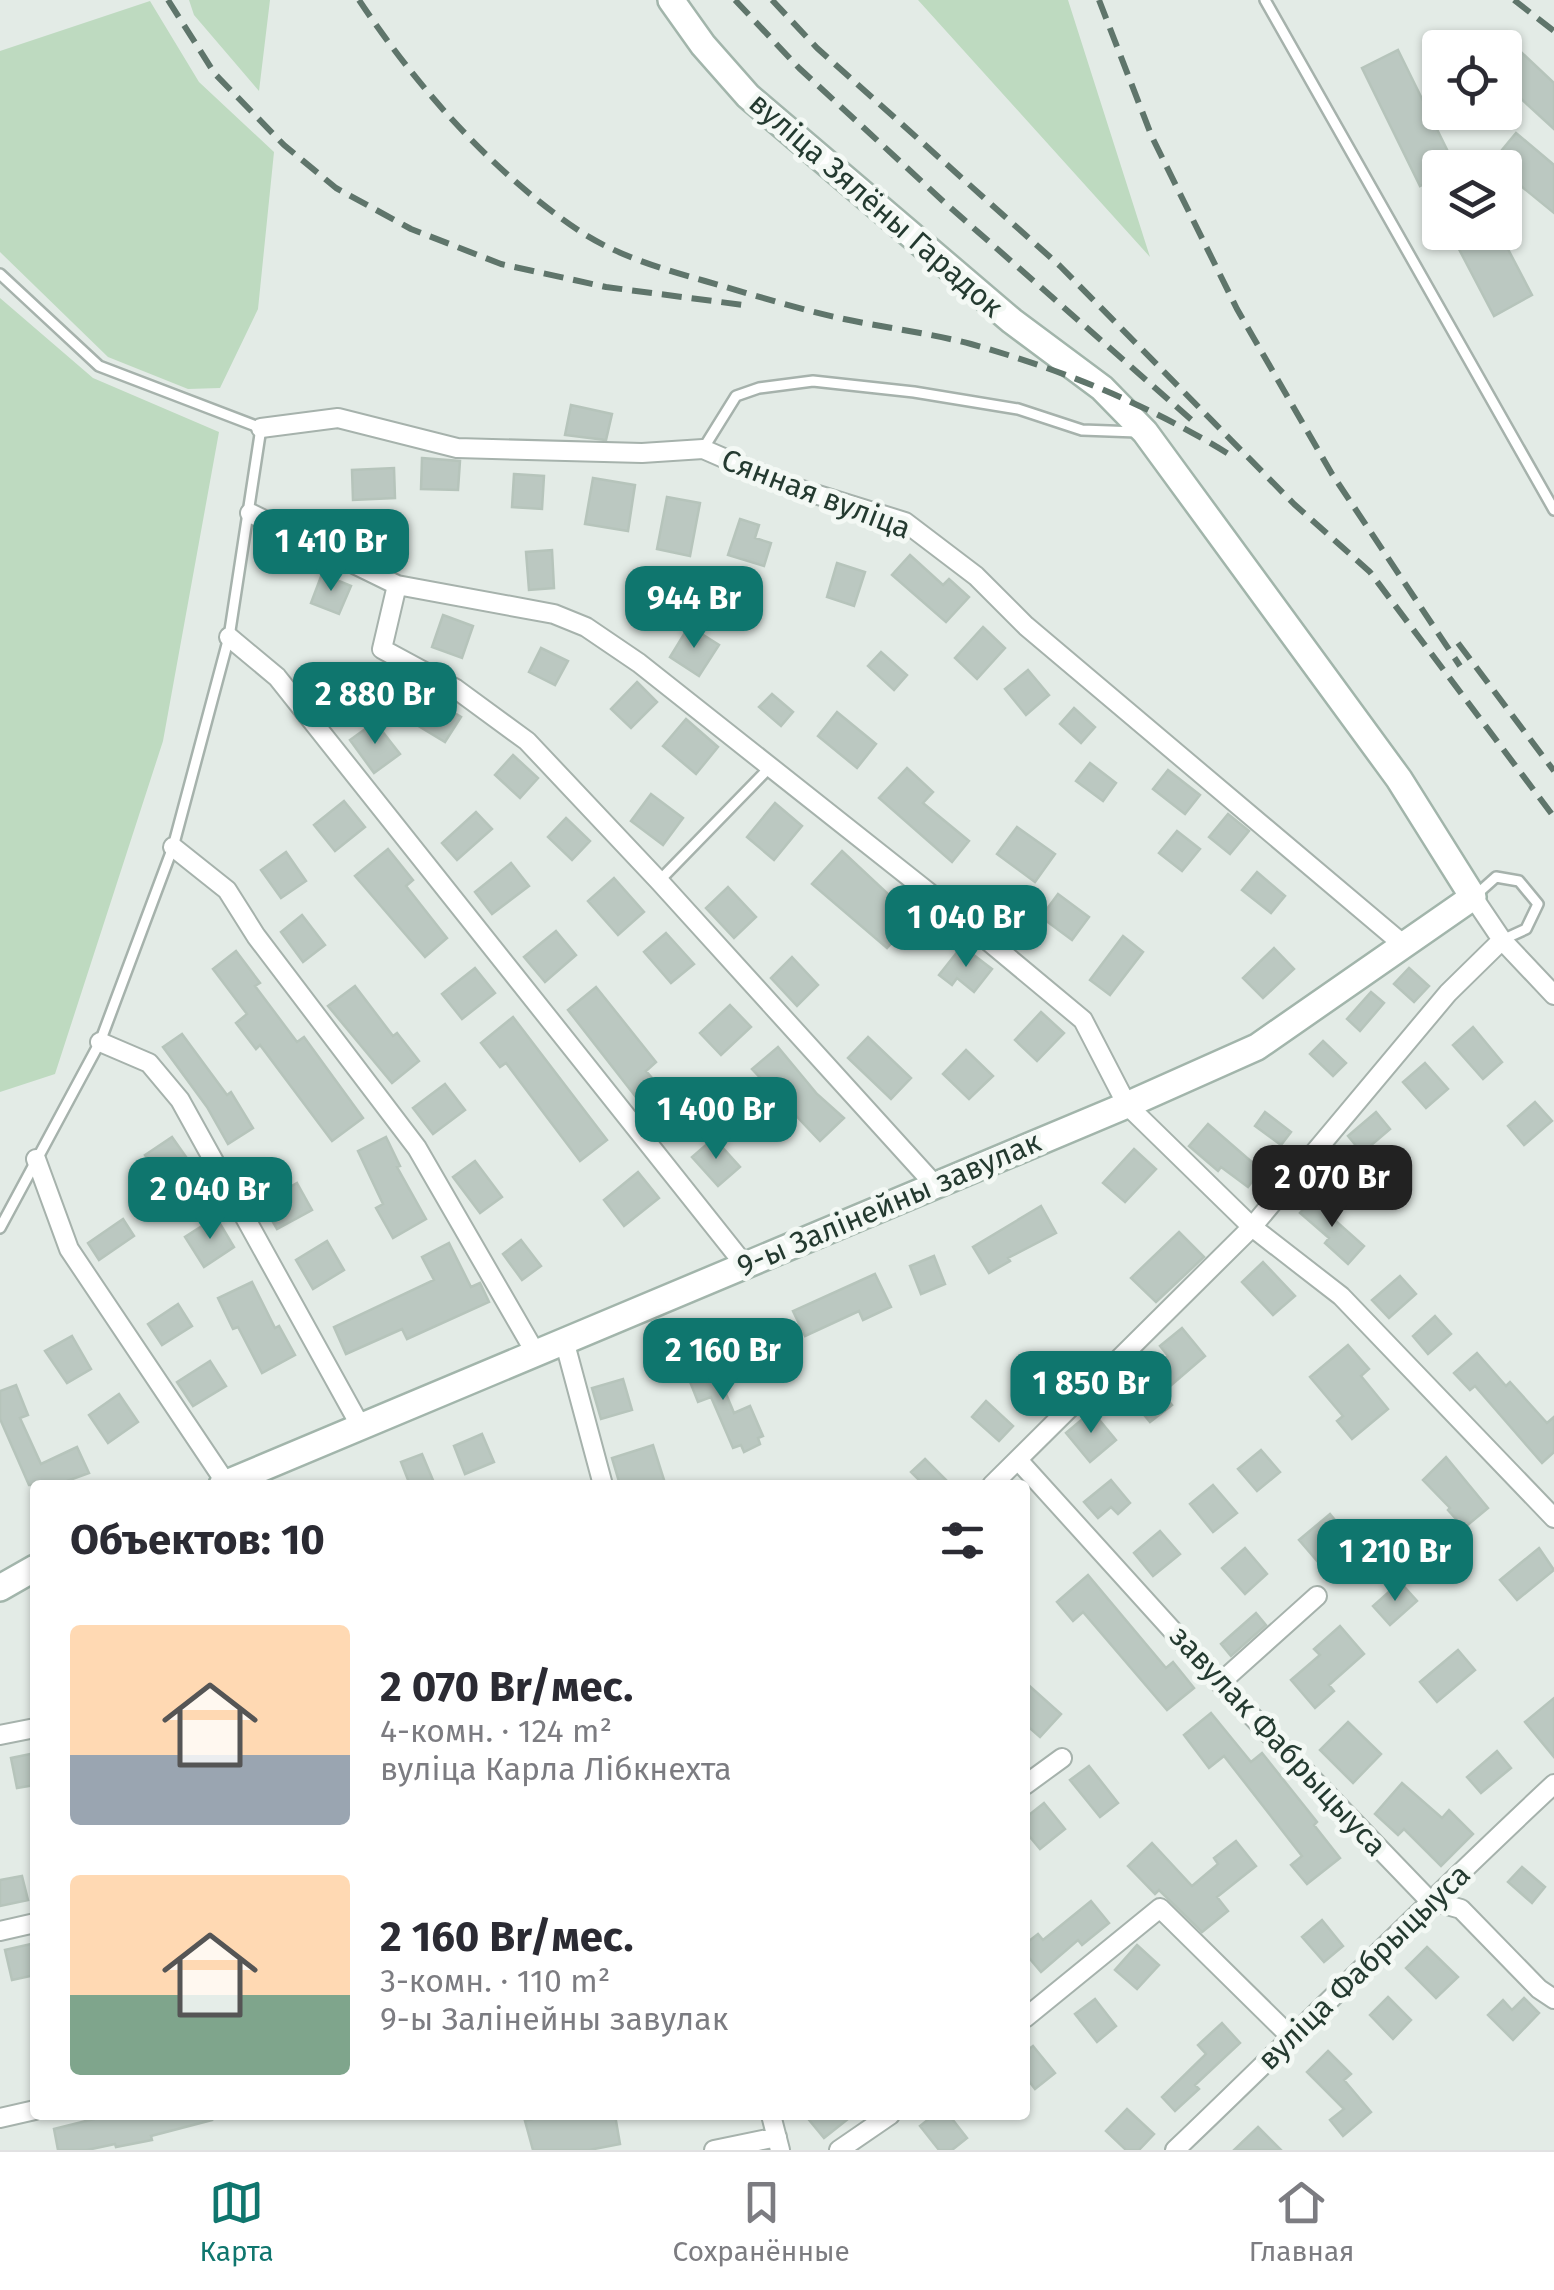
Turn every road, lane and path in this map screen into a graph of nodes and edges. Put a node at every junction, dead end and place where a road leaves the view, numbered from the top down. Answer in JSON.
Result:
{"nodes":[{"id":1,"x":671,"y":0,"type":"edge"},
{"id":2,"x":1265,"y":0,"type":"edge"},
{"id":3,"x":0,"y":274,"type":"edge"},
{"id":4,"x":261,"y":428,"type":"junction"},
{"id":5,"x":1145,"y":432,"type":"junction"},
{"id":6,"x":703,"y":449,"type":"junction"},
{"id":7,"x":1554,"y":510,"type":"edge"},
{"id":8,"x":250,"y":513,"type":"junction"},
{"id":9,"x":397,"y":585,"type":"junction"},
{"id":10,"x":228,"y":638,"type":"junction"},
{"id":11,"x":771,"y":766,"type":"junction"},
{"id":12,"x":172,"y":846,"type":"junction"},
{"id":13,"x":659,"y":881,"type":"junction"},
{"id":14,"x":1474,"y":897,"type":"junction"},
{"id":15,"x":1502,"y":940,"type":"junction"},
{"id":16,"x":1405,"y":946,"type":"junction"},
{"id":17,"x":1554,"y":995,"type":"edge"},
{"id":18,"x":100,"y":1042,"type":"junction"},
{"id":19,"x":1127,"y":1106,"type":"junction"},
{"id":20,"x":36,"y":1159,"type":"junction"},
{"id":21,"x":934,"y":1184,"type":"junction"},
{"id":22,"x":1252,"y":1227,"type":"junction"},
{"id":23,"x":0,"y":1228,"type":"edge"},
{"id":24,"x":744,"y":1264,"type":"junction"},
{"id":25,"x":564,"y":1340,"type":"junction"},
{"id":26,"x":535,"y":1352,"type":"junction"},
{"id":27,"x":360,"y":1427,"type":"junction"},
{"id":28,"x":1018,"y":1460,"type":"junction"},
{"id":29,"x":221,"y":1480,"type":"edge"},
{"id":30,"x":234,"y":1480,"type":"edge"},
{"id":31,"x":602,"y":1480,"type":"edge"},
{"id":32,"x":997,"y":1480,"type":"edge"},
{"id":33,"x":1554,"y":1518,"type":"edge"},
{"id":34,"x":30,"y":1571,"type":"edge"},
{"id":35,"x":0,"y":1588,"type":"edge"},
{"id":36,"x":1317,"y":1596,"type":"dead end"},
{"id":37,"x":1220,"y":1683,"type":"junction"},
{"id":38,"x":30,"y":1729,"type":"edge"},
{"id":39,"x":0,"y":1735,"type":"edge"},
{"id":40,"x":1062,"y":1758,"type":"dead end"},
{"id":41,"x":1030,"y":1781,"type":"edge"},
{"id":42,"x":1554,"y":1784,"type":"edge"},
{"id":43,"x":1430,"y":1900,"type":"junction"},
{"id":44,"x":30,"y":1924,"type":"edge"},
{"id":45,"x":0,"y":1930,"type":"edge"},
{"id":46,"x":1554,"y":1999,"type":"edge"},
{"id":47,"x":1030,"y":2014,"type":"edge"},
{"id":48,"x":1292,"y":2038,"type":"junction"},
{"id":49,"x":30,"y":2111,"type":"edge"},
{"id":50,"x":0,"y":2118,"type":"edge"},
{"id":51,"x":883,"y":2120,"type":"edge"},
{"id":52,"x":778,"y":2144,"type":"edge"},
{"id":53,"x":714,"y":2150,"type":"edge"},
{"id":54,"x":839,"y":2150,"type":"edge"},
{"id":55,"x":1175,"y":2150,"type":"edge"}],
"edges":[{"from":1,"to":5,"type":"street","name":"вуліца Зялёны Гарадок"},
{"from":2,"to":7,"type":"lane"},
{"from":3,"to":4,"type":"lane"},
{"from":4,"to":6,"type":"street","name":"Сянная вуліца"},
{"from":4,"to":8,"type":"lane"},
{"from":5,"to":6,"type":"lane"},
{"from":5,"to":14,"type":"street"},
{"from":6,"to":16,"type":"street","name":"Сянная вуліца"},
{"from":8,"to":9,"type":"street"},
{"from":8,"to":10,"type":"lane"},
{"from":9,"to":11,"type":"street"},
{"from":9,"to":13,"type":"street"},
{"from":10,"to":12,"type":"lane"},
{"from":10,"to":24,"type":"street"},
{"from":11,"to":13,"type":"lane"},
{"from":11,"to":19,"type":"street"},
{"from":12,"to":18,"type":"lane"},
{"from":12,"to":26,"type":"street"},
{"from":13,"to":21,"type":"street"},
{"from":14,"to":15,"type":"street"},
{"from":14,"to":15,"type":"lane"},
{"from":14,"to":16,"type":"street","name":"9-ы Залінейны завулак"},
{"from":15,"to":17,"type":"street"},
{"from":15,"to":22,"type":"street"},
{"from":16,"to":19,"type":"street","name":"9-ы Залінейны завулак"},
{"from":18,"to":20,"type":"lane"},
{"from":18,"to":27,"type":"street"},
{"from":19,"to":21,"type":"street","name":"9-ы Залінейны завулак"},
{"from":19,"to":22,"type":"street"},
{"from":20,"to":23,"type":"lane"},
{"from":20,"to":29,"type":"street"},
{"from":21,"to":24,"type":"street","name":"9-ы Залінейны завулак"},
{"from":22,"to":28,"type":"street"},
{"from":22,"to":33,"type":"street"},
{"from":24,"to":25,"type":"street","name":"9-ы Залінейны завулак"},
{"from":25,"to":26,"type":"street","name":"9-ы Залінейны завулак"},
{"from":25,"to":31,"type":"street"},
{"from":26,"to":27,"type":"street","name":"9-ы Залінейны завулак"},
{"from":27,"to":30,"type":"street","name":"9-ы Залінейны завулак"},
{"from":28,"to":32,"type":"street"},
{"from":28,"to":37,"type":"street","name":"завулак Фабрыцыуса"},
{"from":34,"to":35,"type":"street"},
{"from":36,"to":37,"type":"street"},
{"from":37,"to":43,"type":"street","name":"завулак Фабрыцыуса"},
{"from":38,"to":39,"type":"street"},
{"from":40,"to":41,"type":"street"},
{"from":42,"to":43,"type":"street","name":"вуліца Фабрыцыуса"},
{"from":43,"to":46,"type":"street","name":"завулак Фабрыцыуса"},
{"from":43,"to":48,"type":"street","name":"вуліца Фабрыцыуса"},
{"from":44,"to":45,"type":"street"},
{"from":47,"to":48,"type":"street"},
{"from":48,"to":55,"type":"street","name":"вуліца Фабрыцыуса"},
{"from":49,"to":50,"type":"street"},
{"from":51,"to":54,"type":"street"},
{"from":52,"to":53,"type":"street"}]}
